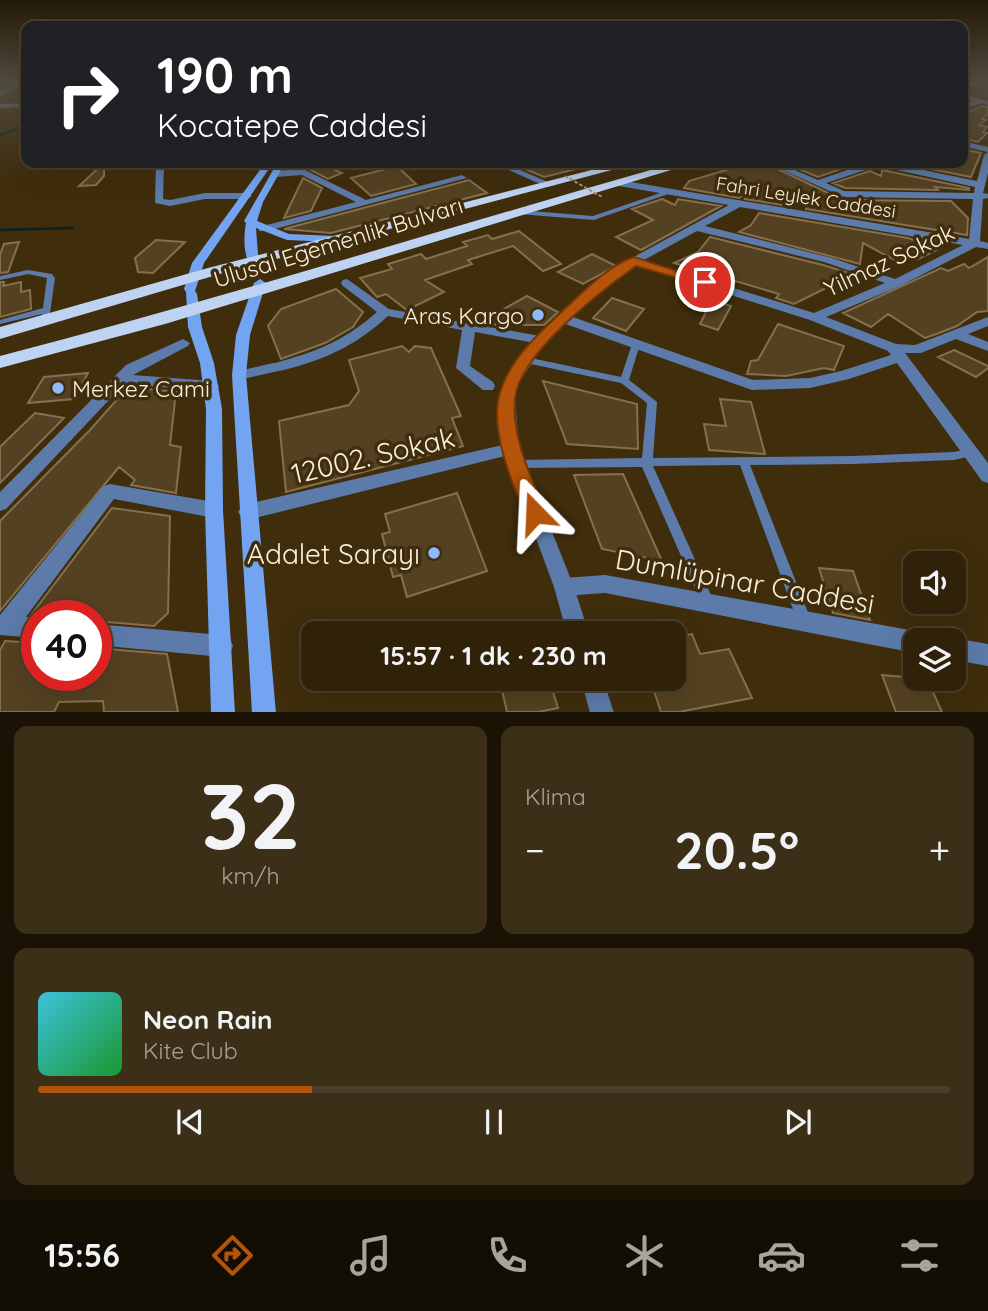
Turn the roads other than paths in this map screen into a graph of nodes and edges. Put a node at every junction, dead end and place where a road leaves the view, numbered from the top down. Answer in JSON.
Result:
{"nodes":[{"id":1,"x":968,"y":145,"type":"edge"},
{"id":2,"x":988,"y":152,"type":"edge"},
{"id":3,"x":160,"y":168,"type":"edge"},
{"id":4,"x":266,"y":168,"type":"edge"},
{"id":5,"x":278,"y":168,"type":"edge"},
{"id":6,"x":513,"y":168,"type":"edge"},
{"id":7,"x":613,"y":168,"type":"edge"},
{"id":8,"x":671,"y":168,"type":"edge"},
{"id":9,"x":784,"y":168,"type":"edge"},
{"id":10,"x":858,"y":168,"type":"edge"},
{"id":11,"x":890,"y":168,"type":"edge"},
{"id":12,"x":275,"y":174,"type":"junction"},
{"id":13,"x":462,"y":178,"type":"dead end"},
{"id":14,"x":820,"y":182,"type":"junction"},
{"id":15,"x":619,"y":183,"type":"junction"},
{"id":16,"x":550,"y":185,"type":"junction"},
{"id":17,"x":669,"y":192,"type":"junction"},
{"id":18,"x":982,"y":192,"type":"edge"},
{"id":19,"x":843,"y":194,"type":"junction"},
{"id":20,"x":247,"y":196,"type":"junction"},
{"id":21,"x":363,"y":202,"type":"junction"},
{"id":22,"x":738,"y":204,"type":"junction"},
{"id":23,"x":516,"y":212,"type":"junction"},
{"id":24,"x":838,"y":219,"type":"junction"},
{"id":25,"x":249,"y":222,"type":"junction"},
{"id":26,"x":696,"y":228,"type":"junction"},
{"id":27,"x":263,"y":229,"type":"junction"},
{"id":28,"x":371,"y":232,"type":"junction"},
{"id":29,"x":974,"y":244,"type":"junction"},
{"id":30,"x":988,"y":246,"type":"edge"},
{"id":31,"x":634,"y":261,"type":"junction"},
{"id":32,"x":338,"y":264,"type":"junction"},
{"id":33,"x":0,"y":278,"type":"edge"},
{"id":34,"x":255,"y":279,"type":"junction"},
{"id":35,"x":896,"y":283,"type":"junction"},
{"id":36,"x":192,"y":292,"type":"junction"},
{"id":37,"x":385,"y":312,"type":"junction"},
{"id":38,"x":45,"y":315,"type":"junction"},
{"id":39,"x":815,"y":317,"type":"junction"},
{"id":40,"x":562,"y":318,"type":"junction"},
{"id":41,"x":988,"y":321,"type":"edge"},
{"id":42,"x":0,"y":323,"type":"edge"},
{"id":43,"x":469,"y":328,"type":"junction"},
{"id":44,"x":0,"y":332,"type":"edge"},
{"id":45,"x":958,"y":335,"type":"junction"},
{"id":46,"x":540,"y":340,"type":"junction"},
{"id":47,"x":183,"y":343,"type":"dead end"},
{"id":48,"x":636,"y":344,"type":"junction"},
{"id":49,"x":988,"y":347,"type":"edge"},
{"id":50,"x":896,"y":353,"type":"junction"},
{"id":51,"x":526,"y":360,"type":"junction"},
{"id":52,"x":0,"y":362,"type":"edge"},
{"id":53,"x":239,"y":375,"type":"junction"},
{"id":54,"x":122,"y":379,"type":"junction"},
{"id":55,"x":624,"y":381,"type":"junction"},
{"id":56,"x":212,"y":386,"type":"junction"},
{"id":57,"x":488,"y":386,"type":"dead end"},
{"id":58,"x":980,"y":453,"type":"edge"},
{"id":59,"x":513,"y":457,"type":"junction"},
{"id":60,"x":744,"y":463,"type":"junction"},
{"id":61,"x":647,"y":465,"type":"junction"},
{"id":62,"x":988,"y":476,"type":"edge"},
{"id":63,"x":0,"y":504,"type":"edge"},
{"id":64,"x":214,"y":510,"type":"junction"},
{"id":65,"x":247,"y":512,"type":"junction"},
{"id":66,"x":564,"y":587,"type":"junction"},
{"id":67,"x":709,"y":603,"type":"junction"},
{"id":68,"x":574,"y":621,"type":"edge"},
{"id":69,"x":805,"y":621,"type":"junction"},
{"id":70,"x":4,"y":625,"type":"edge"},
{"id":71,"x":112,"y":636,"type":"edge"},
{"id":72,"x":903,"y":640,"type":"edge"},
{"id":73,"x":222,"y":646,"type":"junction"},
{"id":74,"x":966,"y":651,"type":"edge"},
{"id":75,"x":988,"y":655,"type":"edge"},
{"id":76,"x":596,"y":691,"type":"edge"},
{"id":77,"x":223,"y":712,"type":"edge"},
{"id":78,"x":264,"y":712,"type":"edge"},
{"id":79,"x":602,"y":712,"type":"edge"}],
"edges":[{"from":1,"to":2,"type":"street"},
{"from":2,"to":18,"type":"street","name":"Yilmaz Sokak"},
{"from":3,"to":20,"type":"street"},
{"from":4,"to":20,"type":"main road"},
{"from":5,"to":12,"type":"main road"},
{"from":6,"to":16,"type":"street"},
{"from":7,"to":16,"type":"highway","name":"Ulusal Egemenlik Bulvarı"},
{"from":8,"to":15,"type":"highway","name":"Ulusal Egemenlik Bulvarı"},
{"from":9,"to":14,"type":"street"},
{"from":10,"to":14,"type":"street"},
{"from":11,"to":18,"type":"street"},
{"from":12,"to":21,"type":"street"},
{"from":12,"to":25,"type":"main road"},
{"from":13,"to":21,"type":"street"},
{"from":14,"to":19,"type":"street"},
{"from":15,"to":17,"type":"street","name":"Fahri Leylek Caddesi"},
{"from":15,"to":23,"type":"highway","name":"Ulusal Egemenlik Bulvarı"},
{"from":16,"to":28,"type":"highway","name":"Ulusal Egemenlik Bulvarı"},
{"from":17,"to":22,"type":"street","name":"Fahri Leylek Caddesi"},
{"from":17,"to":23,"type":"lane"},
{"from":18,"to":19,"type":"street"},
{"from":18,"to":29,"type":"street","name":"Yilmaz Sokak"},
{"from":19,"to":24,"type":"street"},
{"from":20,"to":36,"type":"main road"},
{"from":21,"to":27,"type":"street"},
{"from":22,"to":24,"type":"street","name":"Fahri Leylek Caddesi"},
{"from":22,"to":26,"type":"street"},
{"from":23,"to":32,"type":"highway","name":"Ulusal Egemenlik Bulvarı"},
{"from":24,"to":29,"type":"street","name":"Fahri Leylek Caddesi"},
{"from":25,"to":27,"type":"main road"},
{"from":25,"to":34,"type":"main road"},
{"from":26,"to":31,"type":"street"},
{"from":26,"to":35,"type":"street"},
{"from":27,"to":28,"type":"main road"},
{"from":28,"to":34,"type":"highway","name":"Ulusal Egemenlik Bulvarı"},
{"from":29,"to":30,"type":"street","name":"Fahri Leylek Caddesi"},
{"from":29,"to":35,"type":"street","name":"Yilmaz Sokak"},
{"from":31,"to":39,"type":"street"},
{"from":31,"to":40,"type":"street"},
{"from":32,"to":34,"type":"highway","name":"Ulusal Egemenlik Bulvarı"},
{"from":32,"to":37,"type":"street"},
{"from":33,"to":38,"type":"lane"},
{"from":34,"to":36,"type":"highway","name":"Ulusal Egemenlik Bulvarı"},
{"from":34,"to":36,"type":"highway","name":"Ulusal Egemenlik Bulvarı"},
{"from":34,"to":53,"type":"main road"},
{"from":35,"to":39,"type":"street","name":"Yilmaz Sokak"},
{"from":36,"to":38,"type":"highway","name":"Ulusal Egemenlik Bulvarı"},
{"from":36,"to":52,"type":"highway","name":"Ulusal Egemenlik Bulvarı"},
{"from":36,"to":56,"type":"main road"},
{"from":37,"to":43,"type":"street"},
{"from":37,"to":53,"type":"street"},
{"from":38,"to":42,"type":"lane"},
{"from":38,"to":44,"type":"highway","name":"Ulusal Egemenlik Bulvarı"},
{"from":39,"to":50,"type":"street"},
{"from":40,"to":46,"type":"street"},
{"from":40,"to":48,"type":"street"},
{"from":41,"to":45,"type":"street"},
{"from":43,"to":46,"type":"street"},
{"from":43,"to":57,"type":"street"},
{"from":45,"to":49,"type":"street"},
{"from":45,"to":50,"type":"street"},
{"from":46,"to":51,"type":"street"},
{"from":47,"to":54,"type":"street"},
{"from":48,"to":50,"type":"street"},
{"from":48,"to":55,"type":"lane"},
{"from":50,"to":58,"type":"street"},
{"from":51,"to":55,"type":"lane"},
{"from":51,"to":59,"type":"street"},
{"from":53,"to":65,"type":"main road"},
{"from":54,"to":56,"type":"street"},
{"from":54,"to":63,"type":"street"},
{"from":55,"to":61,"type":"lane"},
{"from":56,"to":64,"type":"main road"},
{"from":58,"to":60,"type":"lane"},
{"from":58,"to":62,"type":"street"},
{"from":59,"to":61,"type":"lane"},
{"from":59,"to":65,"type":"street","name":"12002. Sokak"},
{"from":59,"to":66,"type":"street"},
{"from":60,"to":61,"type":"lane"},
{"from":60,"to":69,"type":"lane"},
{"from":61,"to":67,"type":"lane"},
{"from":64,"to":70,"type":"street"},
{"from":64,"to":73,"type":"main road"},
{"from":65,"to":78,"type":"main road"},
{"from":66,"to":67,"type":"street","name":"Dumlüpinar Caddesi"},
{"from":66,"to":68,"type":"street"},
{"from":67,"to":69,"type":"street","name":"Dumlüpinar Caddesi"},
{"from":69,"to":72,"type":"street","name":"Dumlüpinar Caddesi"},
{"from":71,"to":73,"type":"street"},
{"from":73,"to":77,"type":"main road"},
{"from":74,"to":75,"type":"street"},
{"from":76,"to":79,"type":"street"}]}
